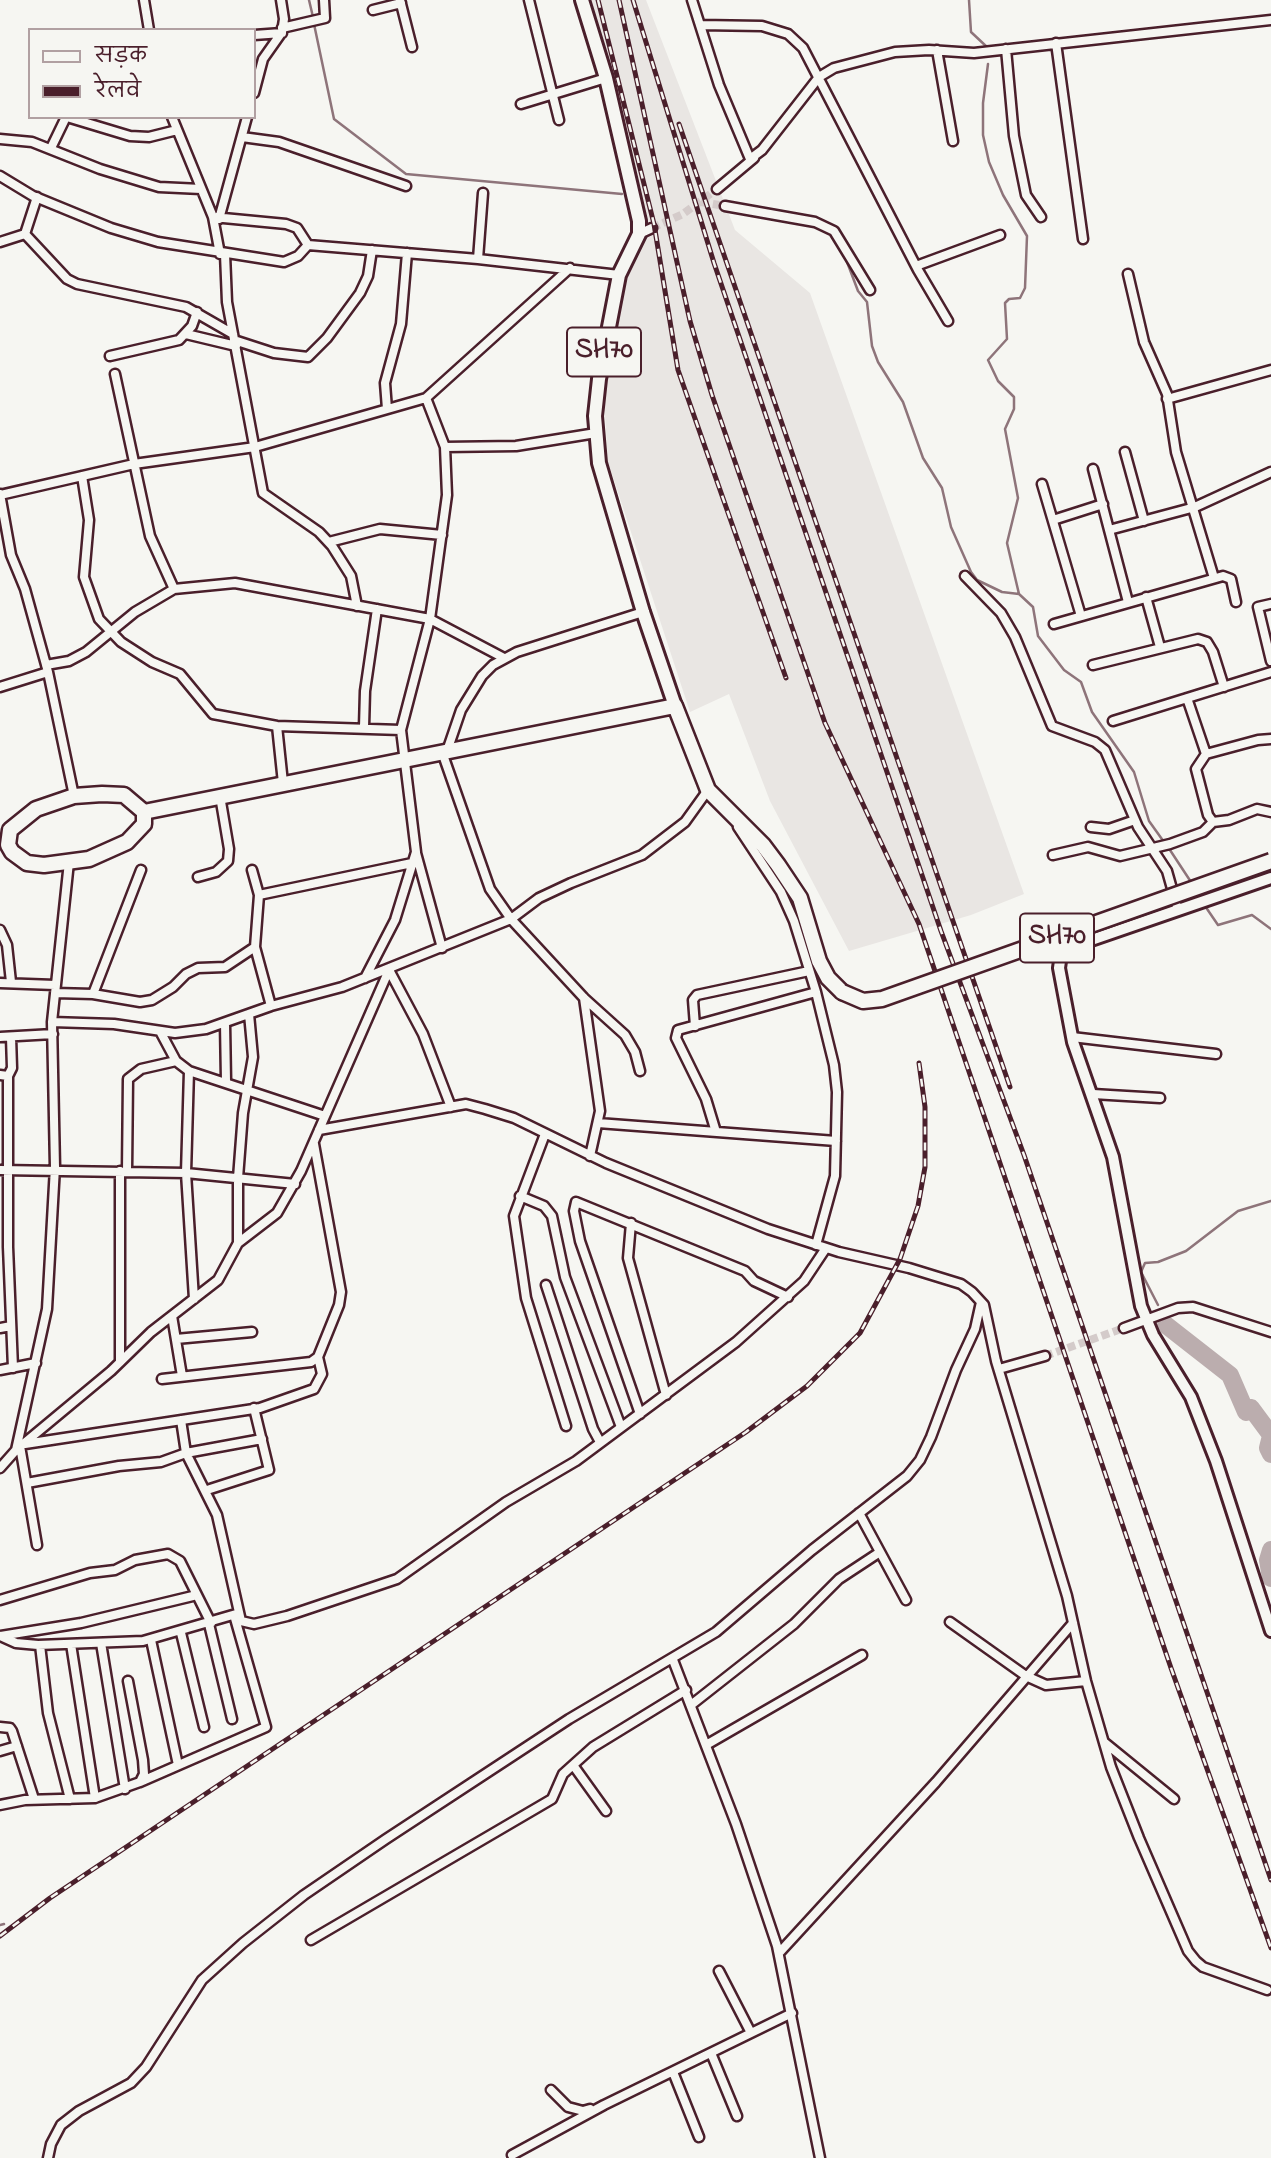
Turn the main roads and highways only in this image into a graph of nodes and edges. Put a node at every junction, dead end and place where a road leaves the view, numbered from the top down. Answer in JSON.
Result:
{"nodes":[{"id":1,"x":582,"y":0,"type":"edge"},
{"id":2,"x":675,"y":706,"type":"junction"},
{"id":3,"x":145,"y":812,"type":"junction"},
{"id":4,"x":4,"y":846,"type":"edge"},
{"id":5,"x":1271,"y":861,"type":"edge"}],
"edges":[{"from":1,"to":2,"type":"main road","number":"SH70"},
{"from":2,"to":3,"type":"highway"},
{"from":2,"to":5,"type":"highway","number":"SH70","bridge":true},
{"from":3,"to":4,"type":"highway"},
{"from":3,"to":4,"type":"highway"}]}
